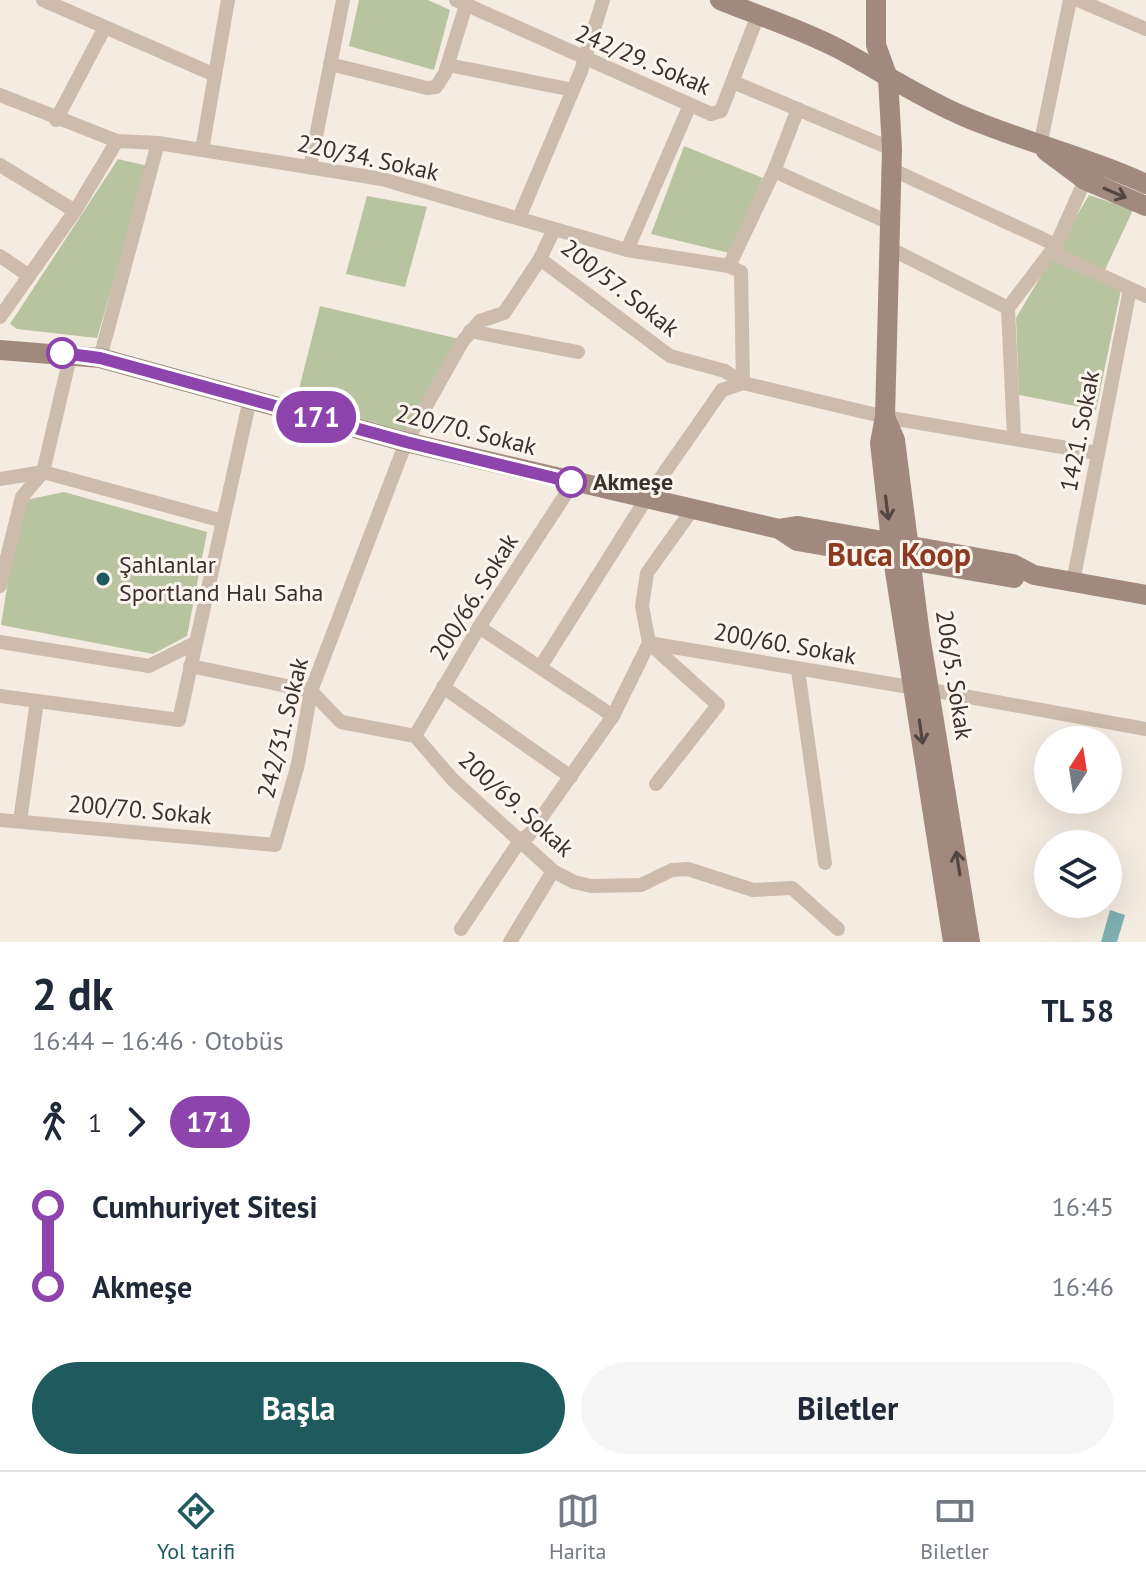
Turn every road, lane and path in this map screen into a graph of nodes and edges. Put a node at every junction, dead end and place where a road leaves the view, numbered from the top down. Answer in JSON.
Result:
{"nodes":[{"id":1,"x":43,"y":0,"type":"edge"},
{"id":2,"x":343,"y":0,"type":"edge"},
{"id":3,"x":603,"y":0,"type":"edge"},
{"id":4,"x":720,"y":0,"type":"edge"},
{"id":5,"x":876,"y":0,"type":"edge"},
{"id":6,"x":1070,"y":0,"type":"edge"},
{"id":7,"x":1078,"y":0,"type":"edge"},
{"id":8,"x":222,"y":2,"type":"edge"},
{"id":9,"x":461,"y":2,"type":"edge"},
{"id":10,"x":758,"y":15,"type":"junction"},
{"id":11,"x":104,"y":29,"type":"junction"},
{"id":12,"x":1146,"y":29,"type":"edge"},
{"id":13,"x":585,"y":60,"type":"junction"},
{"id":14,"x":330,"y":64,"type":"junction"},
{"id":15,"x":448,"y":65,"type":"junction"},
{"id":16,"x":215,"y":75,"type":"junction"},
{"id":17,"x":888,"y":78,"type":"junction"},
{"id":18,"x":733,"y":82,"type":"junction"},
{"id":19,"x":573,"y":90,"type":"junction"},
{"id":20,"x":0,"y":95,"type":"edge"},
{"id":21,"x":690,"y":105,"type":"junction"},
{"id":22,"x":798,"y":109,"type":"junction"},
{"id":23,"x":56,"y":120,"type":"junction"},
{"id":24,"x":117,"y":141,"type":"junction"},
{"id":25,"x":158,"y":143,"type":"junction"},
{"id":26,"x":1040,"y":146,"type":"junction"},
{"id":27,"x":202,"y":150,"type":"junction"},
{"id":28,"x":892,"y":159,"type":"junction"},
{"id":29,"x":0,"y":165,"type":"edge"},
{"id":30,"x":310,"y":167,"type":"junction"},
{"id":31,"x":774,"y":171,"type":"junction"},
{"id":32,"x":1085,"y":180,"type":"junction"},
{"id":33,"x":1146,"y":184,"type":"edge"},
{"id":34,"x":1146,"y":206,"type":"edge"},
{"id":35,"x":75,"y":211,"type":"junction"},
{"id":36,"x":519,"y":218,"type":"junction"},
{"id":37,"x":890,"y":223,"type":"junction"},
{"id":38,"x":554,"y":229,"type":"junction"},
{"id":39,"x":889,"y":248,"type":"junction"},
{"id":40,"x":1054,"y":248,"type":"junction"},
{"id":41,"x":627,"y":250,"type":"junction"},
{"id":42,"x":0,"y":256,"type":"edge"},
{"id":43,"x":540,"y":259,"type":"junction"},
{"id":44,"x":729,"y":266,"type":"junction"},
{"id":45,"x":28,"y":275,"type":"junction"},
{"id":46,"x":1130,"y":289,"type":"junction"},
{"id":47,"x":1146,"y":296,"type":"edge"},
{"id":48,"x":1008,"y":308,"type":"junction"},
{"id":49,"x":0,"y":317,"type":"edge"},
{"id":50,"x":470,"y":331,"type":"junction"},
{"id":51,"x":0,"y":350,"type":"edge"},
{"id":52,"x":578,"y":352,"type":"dead end"},
{"id":53,"x":71,"y":353,"type":"junction"},
{"id":54,"x":100,"y":358,"type":"junction"},
{"id":55,"x":743,"y":383,"type":"junction"},
{"id":56,"x":250,"y":399,"type":"junction"},
{"id":57,"x":885,"y":417,"type":"junction"},
{"id":58,"x":1014,"y":437,"type":"junction"},
{"id":59,"x":406,"y":442,"type":"junction"},
{"id":60,"x":1097,"y":453,"type":"junction"},
{"id":61,"x":43,"y":472,"type":"junction"},
{"id":62,"x":0,"y":479,"type":"edge"},
{"id":63,"x":573,"y":483,"type":"junction"},
{"id":64,"x":646,"y":499,"type":"junction"},
{"id":65,"x":692,"y":510,"type":"junction"},
{"id":66,"x":223,"y":521,"type":"junction"},
{"id":67,"x":901,"y":553,"type":"junction"},
{"id":68,"x":1073,"y":582,"type":"junction"},
{"id":69,"x":0,"y":586,"type":"edge"},
{"id":70,"x":1146,"y":595,"type":"edge"},
{"id":71,"x":479,"y":627,"type":"junction"},
{"id":72,"x":0,"y":642,"type":"edge"},
{"id":73,"x":195,"y":643,"type":"junction"},
{"id":74,"x":649,"y":643,"type":"junction"},
{"id":75,"x":190,"y":666,"type":"junction"},
{"id":76,"x":541,"y":666,"type":"junction"},
{"id":77,"x":798,"y":670,"type":"junction"},
{"id":78,"x":443,"y":687,"type":"junction"},
{"id":79,"x":923,"y":689,"type":"junction"},
{"id":80,"x":311,"y":691,"type":"junction"},
{"id":81,"x":0,"y":696,"type":"edge"},
{"id":82,"x":37,"y":701,"type":"junction"},
{"id":83,"x":613,"y":716,"type":"junction"},
{"id":84,"x":1146,"y":729,"type":"edge"},
{"id":85,"x":415,"y":736,"type":"junction"},
{"id":86,"x":571,"y":777,"type":"junction"},
{"id":87,"x":656,"y":784,"type":"dead end"},
{"id":88,"x":0,"y":820,"type":"edge"},
{"id":89,"x":20,"y":821,"type":"junction"},
{"id":90,"x":521,"y":839,"type":"junction"},
{"id":91,"x":275,"y":845,"type":"joint"},
{"id":92,"x":825,"y":863,"type":"dead end"},
{"id":93,"x":553,"y":871,"type":"junction"},
{"id":94,"x":461,"y":929,"type":"dead end"},
{"id":95,"x":838,"y":929,"type":"dead end"},
{"id":96,"x":967,"y":941,"type":"edge"},
{"id":97,"x":510,"y":942,"type":"edge"}],
"edges":[{"from":1,"to":11,"type":"street"},
{"from":2,"to":14,"type":"street"},
{"from":3,"to":13,"type":"street"},
{"from":4,"to":10,"type":"main road"},
{"from":5,"to":17,"type":"main road","name":"206/5. Sokak"},
{"from":6,"to":26,"type":"street"},
{"from":7,"to":12,"type":"street"},
{"from":8,"to":16,"type":"street"},
{"from":9,"to":13,"type":"street","name":"242/29. Sokak"},
{"from":9,"to":15,"type":"street"},
{"from":10,"to":17,"type":"main road"},
{"from":10,"to":18,"type":"street","name":"242/29. Sokak"},
{"from":11,"to":16,"type":"street"},
{"from":11,"to":23,"type":"street"},
{"from":13,"to":19,"type":"street"},
{"from":13,"to":21,"type":"street","name":"242/29. Sokak"},
{"from":14,"to":15,"type":"street"},
{"from":14,"to":30,"type":"street"},
{"from":15,"to":19,"type":"street"},
{"from":16,"to":27,"type":"street"},
{"from":17,"to":26,"type":"main road"},
{"from":17,"to":28,"type":"main road","name":"206/5. Sokak"},
{"from":18,"to":21,"type":"street","name":"242/29. Sokak"},
{"from":18,"to":22,"type":"street"},
{"from":19,"to":36,"type":"street"},
{"from":20,"to":23,"type":"street","name":"220/34. Sokak"},
{"from":21,"to":41,"type":"street"},
{"from":22,"to":28,"type":"street"},
{"from":22,"to":31,"type":"street"},
{"from":23,"to":24,"type":"street","name":"220/34. Sokak"},
{"from":24,"to":25,"type":"street","name":"220/34. Sokak"},
{"from":24,"to":35,"type":"street"},
{"from":25,"to":27,"type":"street","name":"220/34. Sokak"},
{"from":25,"to":54,"type":"street"},
{"from":26,"to":32,"type":"main road"},
{"from":26,"to":33,"type":"main road"},
{"from":27,"to":30,"type":"street","name":"220/34. Sokak"},
{"from":28,"to":37,"type":"main road","name":"206/5. Sokak"},
{"from":28,"to":40,"type":"street"},
{"from":29,"to":35,"type":"street"},
{"from":30,"to":36,"type":"street","name":"220/34. Sokak"},
{"from":31,"to":37,"type":"street"},
{"from":31,"to":44,"type":"street"},
{"from":32,"to":34,"type":"main road","one_way":true},
{"from":32,"to":40,"type":"street"},
{"from":35,"to":45,"type":"street"},
{"from":36,"to":38,"type":"street","name":"220/34. Sokak"},
{"from":37,"to":39,"type":"main road","name":"206/5. Sokak"},
{"from":38,"to":41,"type":"street","name":"220/34. Sokak"},
{"from":38,"to":43,"type":"street","name":"200/57. Sokak"},
{"from":39,"to":48,"type":"street"},
{"from":39,"to":57,"type":"main road","name":"206/5. Sokak"},
{"from":40,"to":46,"type":"street"},
{"from":40,"to":48,"type":"street"},
{"from":41,"to":44,"type":"street","name":"220/34. Sokak"},
{"from":42,"to":45,"type":"street"},
{"from":43,"to":50,"type":"street"},
{"from":43,"to":55,"type":"street","name":"200/57. Sokak"},
{"from":44,"to":55,"type":"street"},
{"from":45,"to":49,"type":"street"},
{"from":46,"to":47,"type":"street"},
{"from":46,"to":60,"type":"street","name":"1421. Sokak"},
{"from":48,"to":58,"type":"street"},
{"from":50,"to":52,"type":"street"},
{"from":50,"to":59,"type":"street","name":"242/31. Sokak"},
{"from":51,"to":53,"type":"main road","name":"220/70. Sokak"},
{"from":53,"to":54,"type":"main road","name":"220/70. Sokak"},
{"from":53,"to":61,"type":"street"},
{"from":54,"to":56,"type":"main road","name":"220/70. Sokak"},
{"from":55,"to":57,"type":"street","name":"200/57. Sokak"},
{"from":55,"to":64,"type":"street"},
{"from":56,"to":59,"type":"main road","name":"220/70. Sokak"},
{"from":56,"to":66,"type":"street"},
{"from":57,"to":58,"type":"street","name":"200/57. Sokak"},
{"from":57,"to":67,"type":"main road","name":"206/5. Sokak"},
{"from":58,"to":60,"type":"street","name":"200/57. Sokak"},
{"from":59,"to":63,"type":"main road","name":"220/70. Sokak"},
{"from":59,"to":80,"type":"street","name":"242/31. Sokak"},
{"from":60,"to":68,"type":"street","name":"1421. Sokak"},
{"from":61,"to":62,"type":"street"},
{"from":61,"to":66,"type":"street"},
{"from":61,"to":69,"type":"street"},
{"from":63,"to":64,"type":"main road","name":"220/70. Sokak"},
{"from":63,"to":71,"type":"street","name":"200/66. Sokak"},
{"from":64,"to":65,"type":"main road","name":"220/70. Sokak"},
{"from":64,"to":76,"type":"street"},
{"from":65,"to":67,"type":"main road","name":"220/70. Sokak"},
{"from":65,"to":74,"type":"street"},
{"from":66,"to":73,"type":"street"},
{"from":67,"to":68,"type":"main road","name":"220/70. Sokak"},
{"from":67,"to":79,"type":"main road","name":"206/5. Sokak"},
{"from":68,"to":70,"type":"main road","name":"220/70. Sokak"},
{"from":71,"to":76,"type":"street"},
{"from":71,"to":78,"type":"street","name":"200/66. Sokak"},
{"from":72,"to":73,"type":"street"},
{"from":73,"to":75,"type":"street"},
{"from":74,"to":77,"type":"street","name":"200/60. Sokak"},
{"from":74,"to":83,"type":"street"},
{"from":74,"to":87,"type":"street"},
{"from":75,"to":80,"type":"street"},
{"from":75,"to":82,"type":"street"},
{"from":76,"to":83,"type":"street"},
{"from":77,"to":79,"type":"street","name":"200/60. Sokak"},
{"from":77,"to":92,"type":"street"},
{"from":78,"to":85,"type":"street","name":"200/66. Sokak"},
{"from":78,"to":86,"type":"street"},
{"from":79,"to":84,"type":"street","name":"200/60. Sokak"},
{"from":79,"to":96,"type":"main road","name":"206/5. Sokak"},
{"from":80,"to":85,"type":"street"},
{"from":80,"to":91,"type":"street","name":"242/31. Sokak"},
{"from":81,"to":82,"type":"street"},
{"from":82,"to":89,"type":"street"},
{"from":83,"to":86,"type":"street"},
{"from":85,"to":90,"type":"street","name":"200/69. Sokak"},
{"from":86,"to":90,"type":"street"},
{"from":88,"to":89,"type":"street","name":"200/70. Sokak"},
{"from":89,"to":91,"type":"street","name":"200/70. Sokak"},
{"from":90,"to":93,"type":"street","name":"200/69. Sokak"},
{"from":90,"to":94,"type":"street"},
{"from":93,"to":95,"type":"street","name":"200/69. Sokak"},
{"from":93,"to":97,"type":"street"}]}
